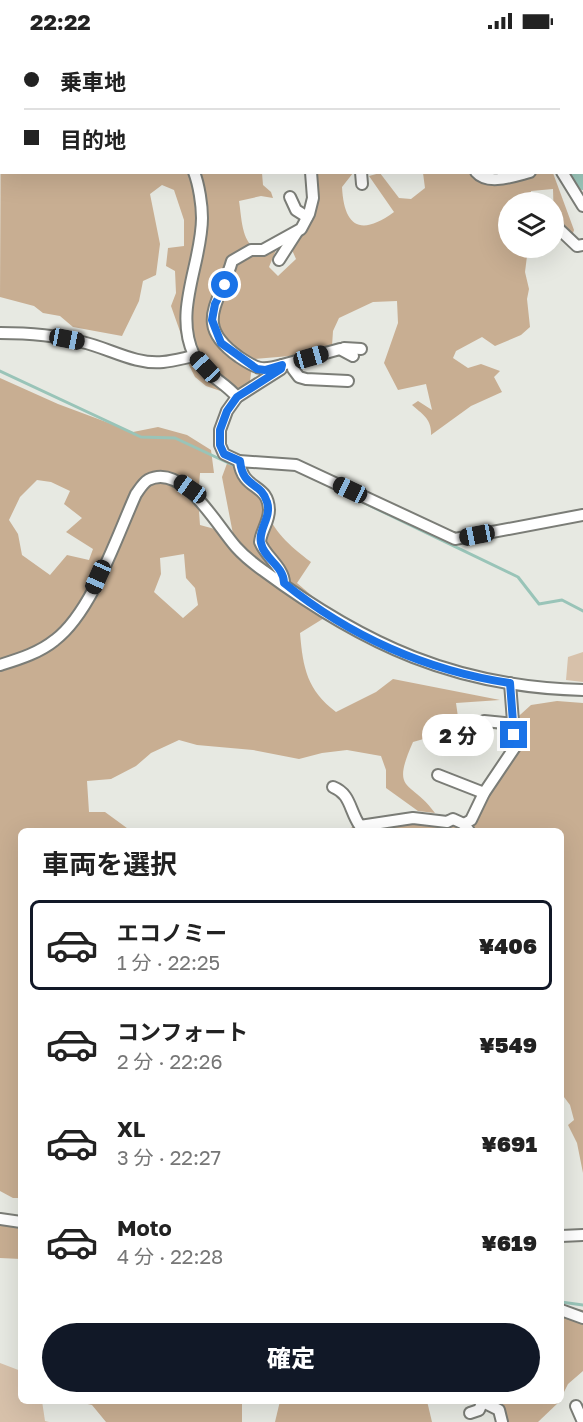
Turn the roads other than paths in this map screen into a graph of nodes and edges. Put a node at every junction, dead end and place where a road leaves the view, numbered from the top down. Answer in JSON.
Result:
{"nodes":[{"id":1,"x":194,"y":174,"type":"edge"},
{"id":2,"x":311,"y":174,"type":"edge"},
{"id":3,"x":361,"y":174,"type":"edge"},
{"id":4,"x":478,"y":174,"type":"edge"},
{"id":5,"x":522,"y":174,"type":"edge"},
{"id":6,"x":563,"y":174,"type":"edge"},
{"id":7,"x":362,"y":184,"type":"dead end"},
{"id":8,"x":290,"y":196,"type":"dead end"},
{"id":9,"x":583,"y":206,"type":"edge"},
{"id":10,"x":307,"y":217,"type":"junction"},
{"id":11,"x":297,"y":231,"type":"junction"},
{"id":12,"x":564,"y":234,"type":"edge"},
{"id":13,"x":583,"y":245,"type":"edge"},
{"id":14,"x":279,"y":260,"type":"dead end"},
{"id":15,"x":0,"y":333,"type":"edge"},
{"id":16,"x":357,"y":353,"type":"dead end"},
{"id":17,"x":194,"y":356,"type":"junction"},
{"id":18,"x":281,"y":367,"type":"junction"},
{"id":19,"x":293,"y":369,"type":"junction"},
{"id":20,"x":308,"y":373,"type":"dead end"},
{"id":21,"x":348,"y":381,"type":"dead end"},
{"id":22,"x":237,"y":397,"type":"junction"},
{"id":23,"x":240,"y":461,"type":"junction"},
{"id":24,"x":583,"y":515,"type":"edge"},
{"id":25,"x":284,"y":583,"type":"junction"},
{"id":26,"x":0,"y":665,"type":"edge"},
{"id":27,"x":510,"y":683,"type":"junction"},
{"id":28,"x":583,"y":690,"type":"edge"},
{"id":29,"x":484,"y":721,"type":"dead end"},
{"id":30,"x":514,"y":724,"type":"junction"},
{"id":31,"x":438,"y":775,"type":"dead end"},
{"id":32,"x":333,"y":787,"type":"dead end"},
{"id":33,"x":484,"y":793,"type":"junction"},
{"id":34,"x":466,"y":827,"type":"edge"},
{"id":35,"x":0,"y":1219,"type":"edge"},
{"id":36,"x":18,"y":1222,"type":"edge"},
{"id":37,"x":583,"y":1235,"type":"edge"},
{"id":38,"x":564,"y":1236,"type":"edge"},
{"id":39,"x":564,"y":1311,"type":"edge"},
{"id":40,"x":583,"y":1318,"type":"edge"},
{"id":41,"x":481,"y":1404,"type":"edge"},
{"id":42,"x":486,"y":1404,"type":"edge"},
{"id":43,"x":576,"y":1406,"type":"dead end"},
{"id":44,"x":470,"y":1413,"type":"dead end"},
{"id":45,"x":502,"y":1422,"type":"edge"},
{"id":46,"x":583,"y":1422,"type":"edge"}],
"edges":[{"from":1,"to":17,"type":"street"},
{"from":2,"to":10,"type":"street"},
{"from":3,"to":7,"type":"street"},
{"from":4,"to":5,"type":"street"},
{"from":6,"to":9,"type":"street"},
{"from":8,"to":10,"type":"street"},
{"from":10,"to":11,"type":"street"},
{"from":11,"to":14,"type":"street"},
{"from":11,"to":18,"type":"street"},
{"from":12,"to":13,"type":"street"},
{"from":15,"to":17,"type":"street"},
{"from":16,"to":18,"type":"street"},
{"from":17,"to":22,"type":"street"},
{"from":18,"to":19,"type":"street"},
{"from":18,"to":22,"type":"street"},
{"from":19,"to":20,"type":"street"},
{"from":19,"to":21,"type":"street"},
{"from":22,"to":23,"type":"street"},
{"from":23,"to":24,"type":"street"},
{"from":23,"to":25,"type":"street"},
{"from":25,"to":26,"type":"street"},
{"from":25,"to":27,"type":"street"},
{"from":27,"to":28,"type":"street"},
{"from":27,"to":30,"type":"street"},
{"from":29,"to":30,"type":"street"},
{"from":30,"to":33,"type":"street"},
{"from":31,"to":33,"type":"street"},
{"from":32,"to":34,"type":"street"},
{"from":33,"to":34,"type":"street"},
{"from":35,"to":36,"type":"street"},
{"from":37,"to":38,"type":"street"},
{"from":39,"to":40,"type":"street"},
{"from":41,"to":44,"type":"street"},
{"from":42,"to":45,"type":"street"},
{"from":43,"to":46,"type":"street"}]}
